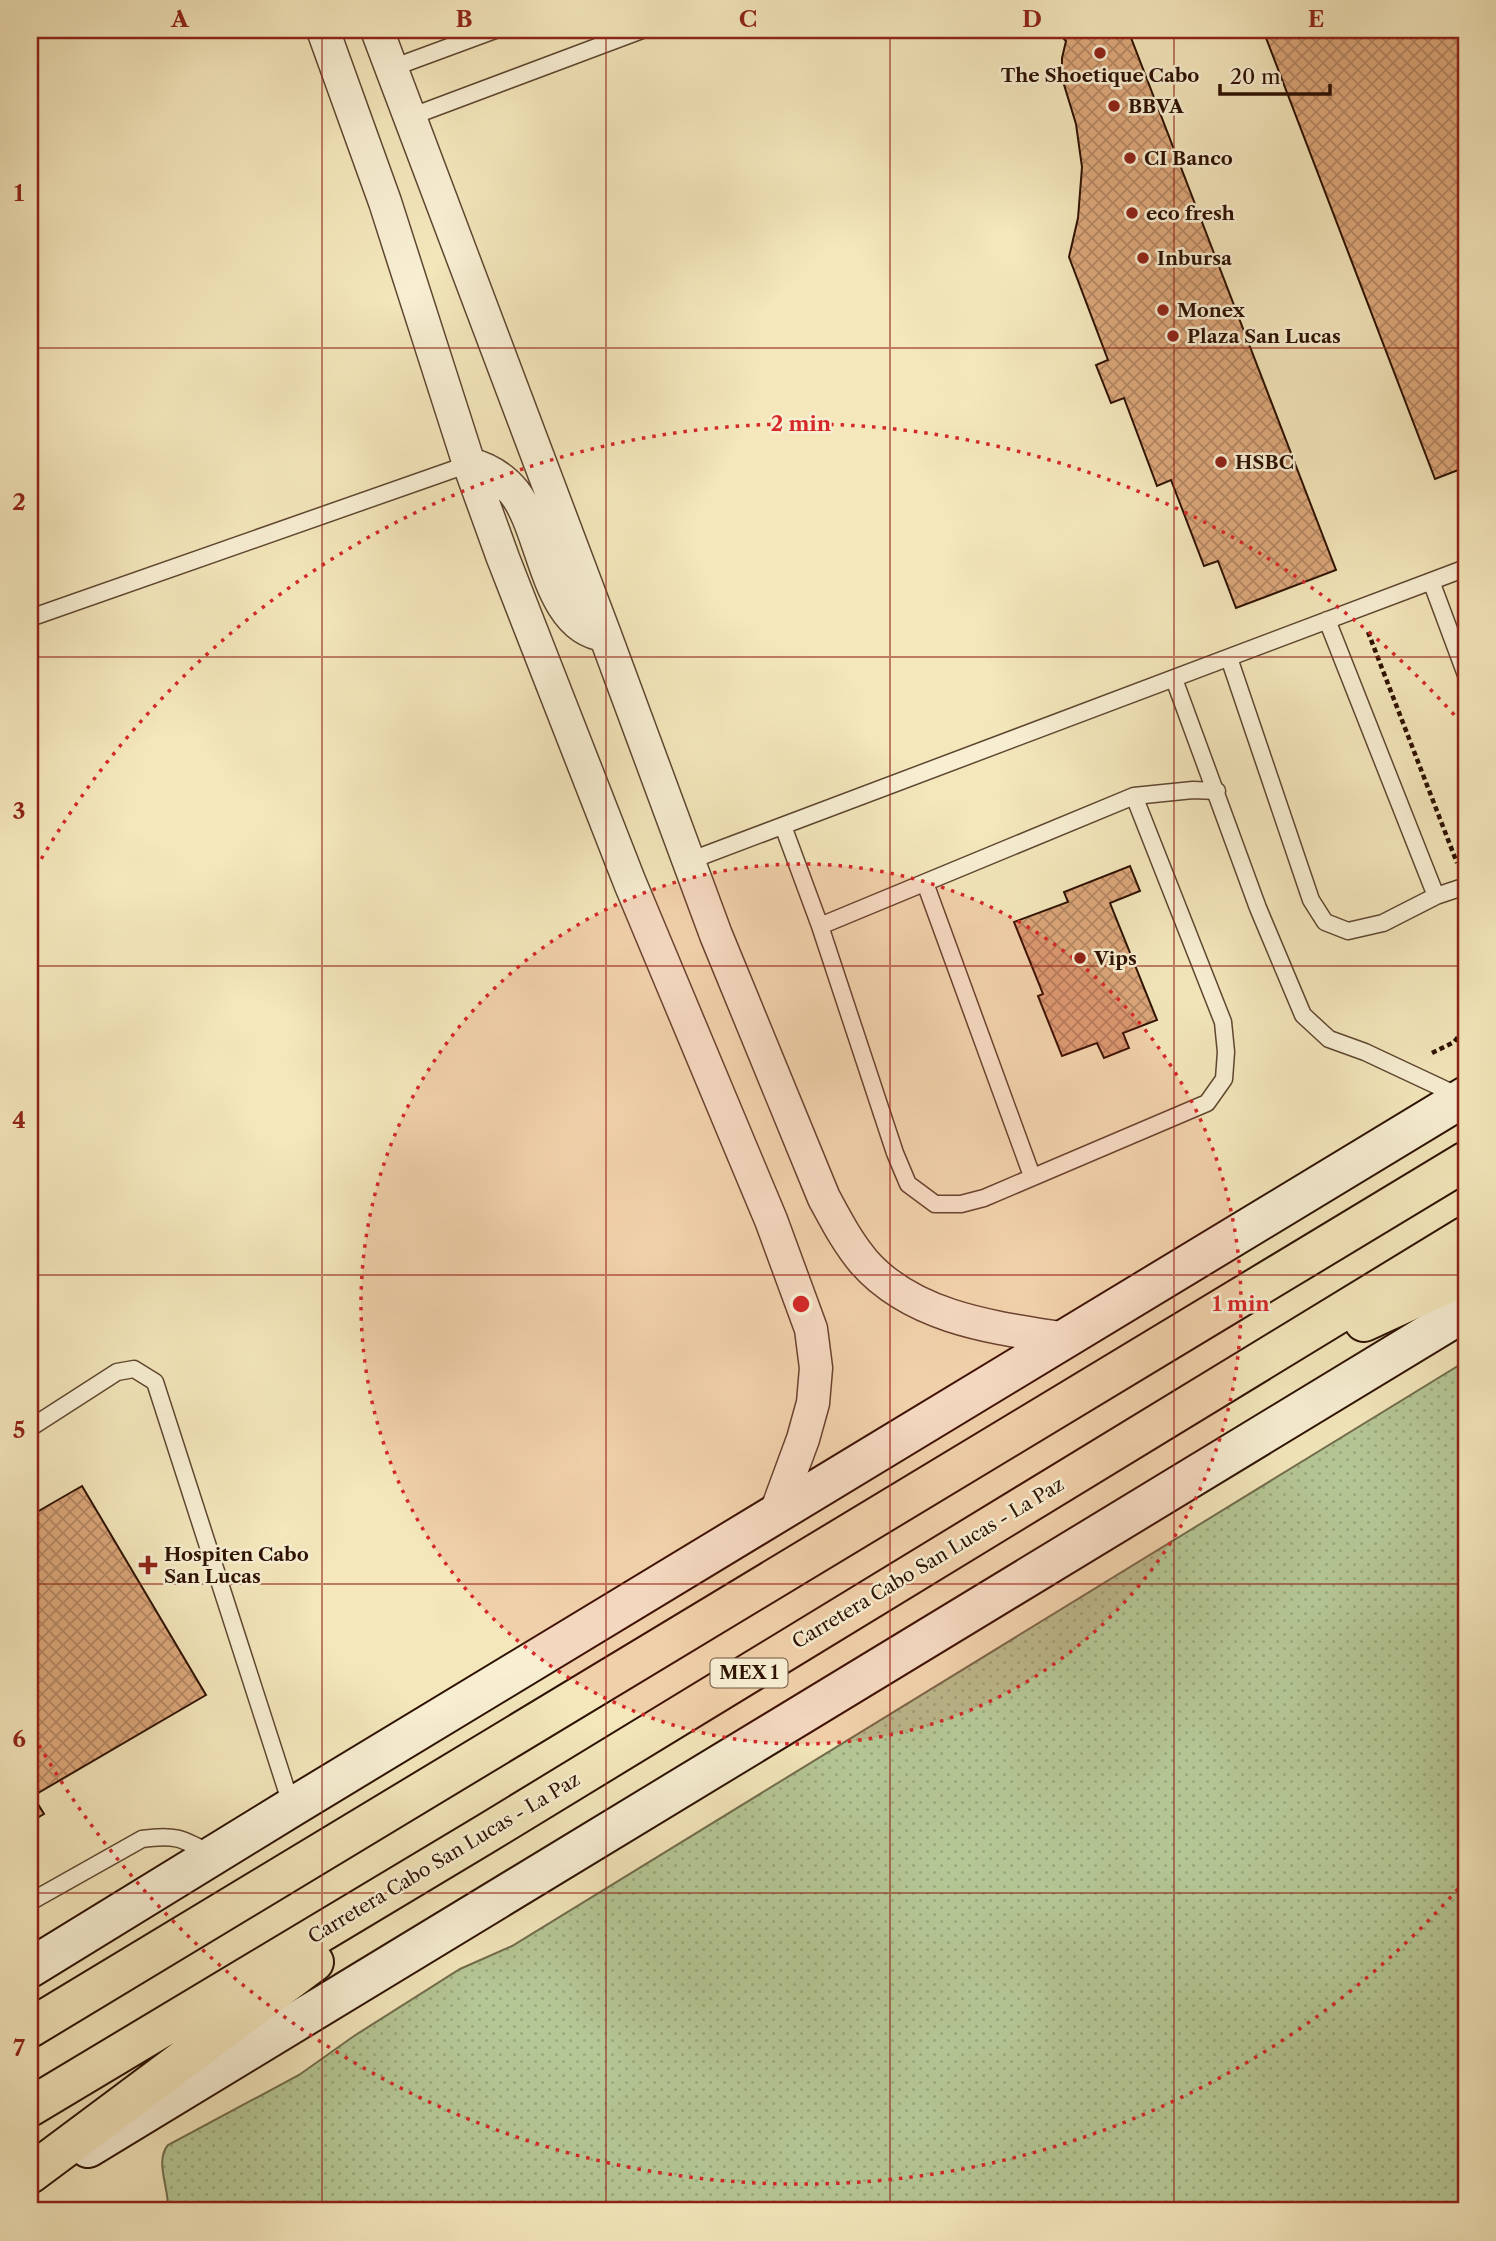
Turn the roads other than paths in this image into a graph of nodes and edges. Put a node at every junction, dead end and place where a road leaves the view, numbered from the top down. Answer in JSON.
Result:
{"nodes":[{"id":1,"x":323,"y":30,"type":"edge"},
{"id":2,"x":377,"y":30,"type":"edge"},
{"id":3,"x":495,"y":30,"type":"edge"},
{"id":4,"x":642,"y":30,"type":"edge"},
{"id":5,"x":392,"y":68,"type":"junction"},
{"id":6,"x":410,"y":117,"type":"junction"},
{"id":7,"x":470,"y":464,"type":"junction"},
{"id":8,"x":1466,"y":568,"type":"edge"},
{"id":9,"x":1431,"y":581,"type":"junction"},
{"id":10,"x":30,"y":618,"type":"edge"},
{"id":11,"x":1327,"y":620,"type":"junction"},
{"id":12,"x":606,"y":635,"type":"junction"},
{"id":13,"x":1229,"y":658,"type":"junction"},
{"id":14,"x":1466,"y":675,"type":"edge"},
{"id":15,"x":1174,"y":679,"type":"junction"},
{"id":16,"x":1217,"y":791,"type":"junction"},
{"id":17,"x":1133,"y":796,"type":"junction"},
{"id":18,"x":783,"y":826,"type":"junction"},
{"id":19,"x":689,"y":862,"type":"junction"},
{"id":20,"x":925,"y":883,"type":"junction"},
{"id":21,"x":1466,"y":886,"type":"edge"},
{"id":22,"x":1437,"y":896,"type":"junction"},
{"id":23,"x":820,"y":926,"type":"junction"},
{"id":24,"x":1465,"y":1097,"type":"edge"},
{"id":25,"x":1466,"y":1161,"type":"edge"},
{"id":26,"x":1032,"y":1176,"type":"junction"},
{"id":27,"x":1466,"y":1236,"type":"edge"},
{"id":28,"x":1466,"y":1275,"type":"edge"},
{"id":29,"x":1466,"y":1311,"type":"edge"},
{"id":30,"x":1066,"y":1339,"type":"junction"},
{"id":31,"x":1191,"y":1402,"type":"junction"},
{"id":32,"x":30,"y":1427,"type":"edge"},
{"id":33,"x":775,"y":1516,"type":"junction"},
{"id":34,"x":292,"y":1807,"type":"junction"},
{"id":35,"x":487,"y":1833,"type":"junction"},
{"id":36,"x":215,"y":1855,"type":"junction"},
{"id":37,"x":30,"y":1902,"type":"edge"},
{"id":38,"x":30,"y":1968,"type":"edge"},
{"id":39,"x":30,"y":2028,"type":"edge"},
{"id":40,"x":30,"y":2107,"type":"edge"},
{"id":41,"x":30,"y":2174,"type":"edge"},
{"id":42,"x":30,"y":2184,"type":"edge"}],
"edges":[{"from":1,"to":7,"type":"street"},
{"from":2,"to":5,"type":"street"},
{"from":3,"to":5,"type":"lane"},
{"from":4,"to":6,"type":"lane"},
{"from":5,"to":6,"type":"street"},
{"from":6,"to":12,"type":"street"},
{"from":7,"to":10,"type":"lane"},
{"from":7,"to":12,"type":"street"},
{"from":7,"to":33,"type":"street"},
{"from":8,"to":9,"type":"lane"},
{"from":9,"to":11,"type":"lane"},
{"from":9,"to":14,"type":"lane"},
{"from":11,"to":13,"type":"lane"},
{"from":11,"to":22,"type":"lane"},
{"from":12,"to":19,"type":"street"},
{"from":13,"to":15,"type":"lane"},
{"from":13,"to":22,"type":"lane"},
{"from":15,"to":16,"type":"lane"},
{"from":15,"to":18,"type":"lane"},
{"from":16,"to":17,"type":"lane"},
{"from":16,"to":24,"type":"lane"},
{"from":17,"to":20,"type":"lane"},
{"from":17,"to":26,"type":"lane"},
{"from":18,"to":19,"type":"lane"},
{"from":18,"to":23,"type":"lane"},
{"from":19,"to":30,"type":"street"},
{"from":20,"to":23,"type":"lane"},
{"from":20,"to":26,"type":"lane"},
{"from":21,"to":22,"type":"lane"},
{"from":23,"to":26,"type":"lane"},
{"from":24,"to":30,"type":"main road"},
{"from":25,"to":39,"type":"highway"},
{"from":27,"to":31,"type":"highway","name":"Carretera Cabo San Lucas - La Paz","number":"MEX 1"},
{"from":28,"to":31,"type":"highway"},
{"from":29,"to":42,"type":"main road"},
{"from":30,"to":33,"type":"main road"},
{"from":31,"to":35,"type":"highway","name":"Carretera Cabo San Lucas - La Paz","number":"MEX 1"},
{"from":32,"to":34,"type":"lane"},
{"from":33,"to":34,"type":"main road"},
{"from":34,"to":36,"type":"main road"},
{"from":35,"to":40,"type":"highway","name":"Carretera Cabo San Lucas - La Paz","number":"MEX 1"},
{"from":35,"to":41,"type":"highway"},
{"from":36,"to":37,"type":"lane"},
{"from":36,"to":38,"type":"main road"}]}
